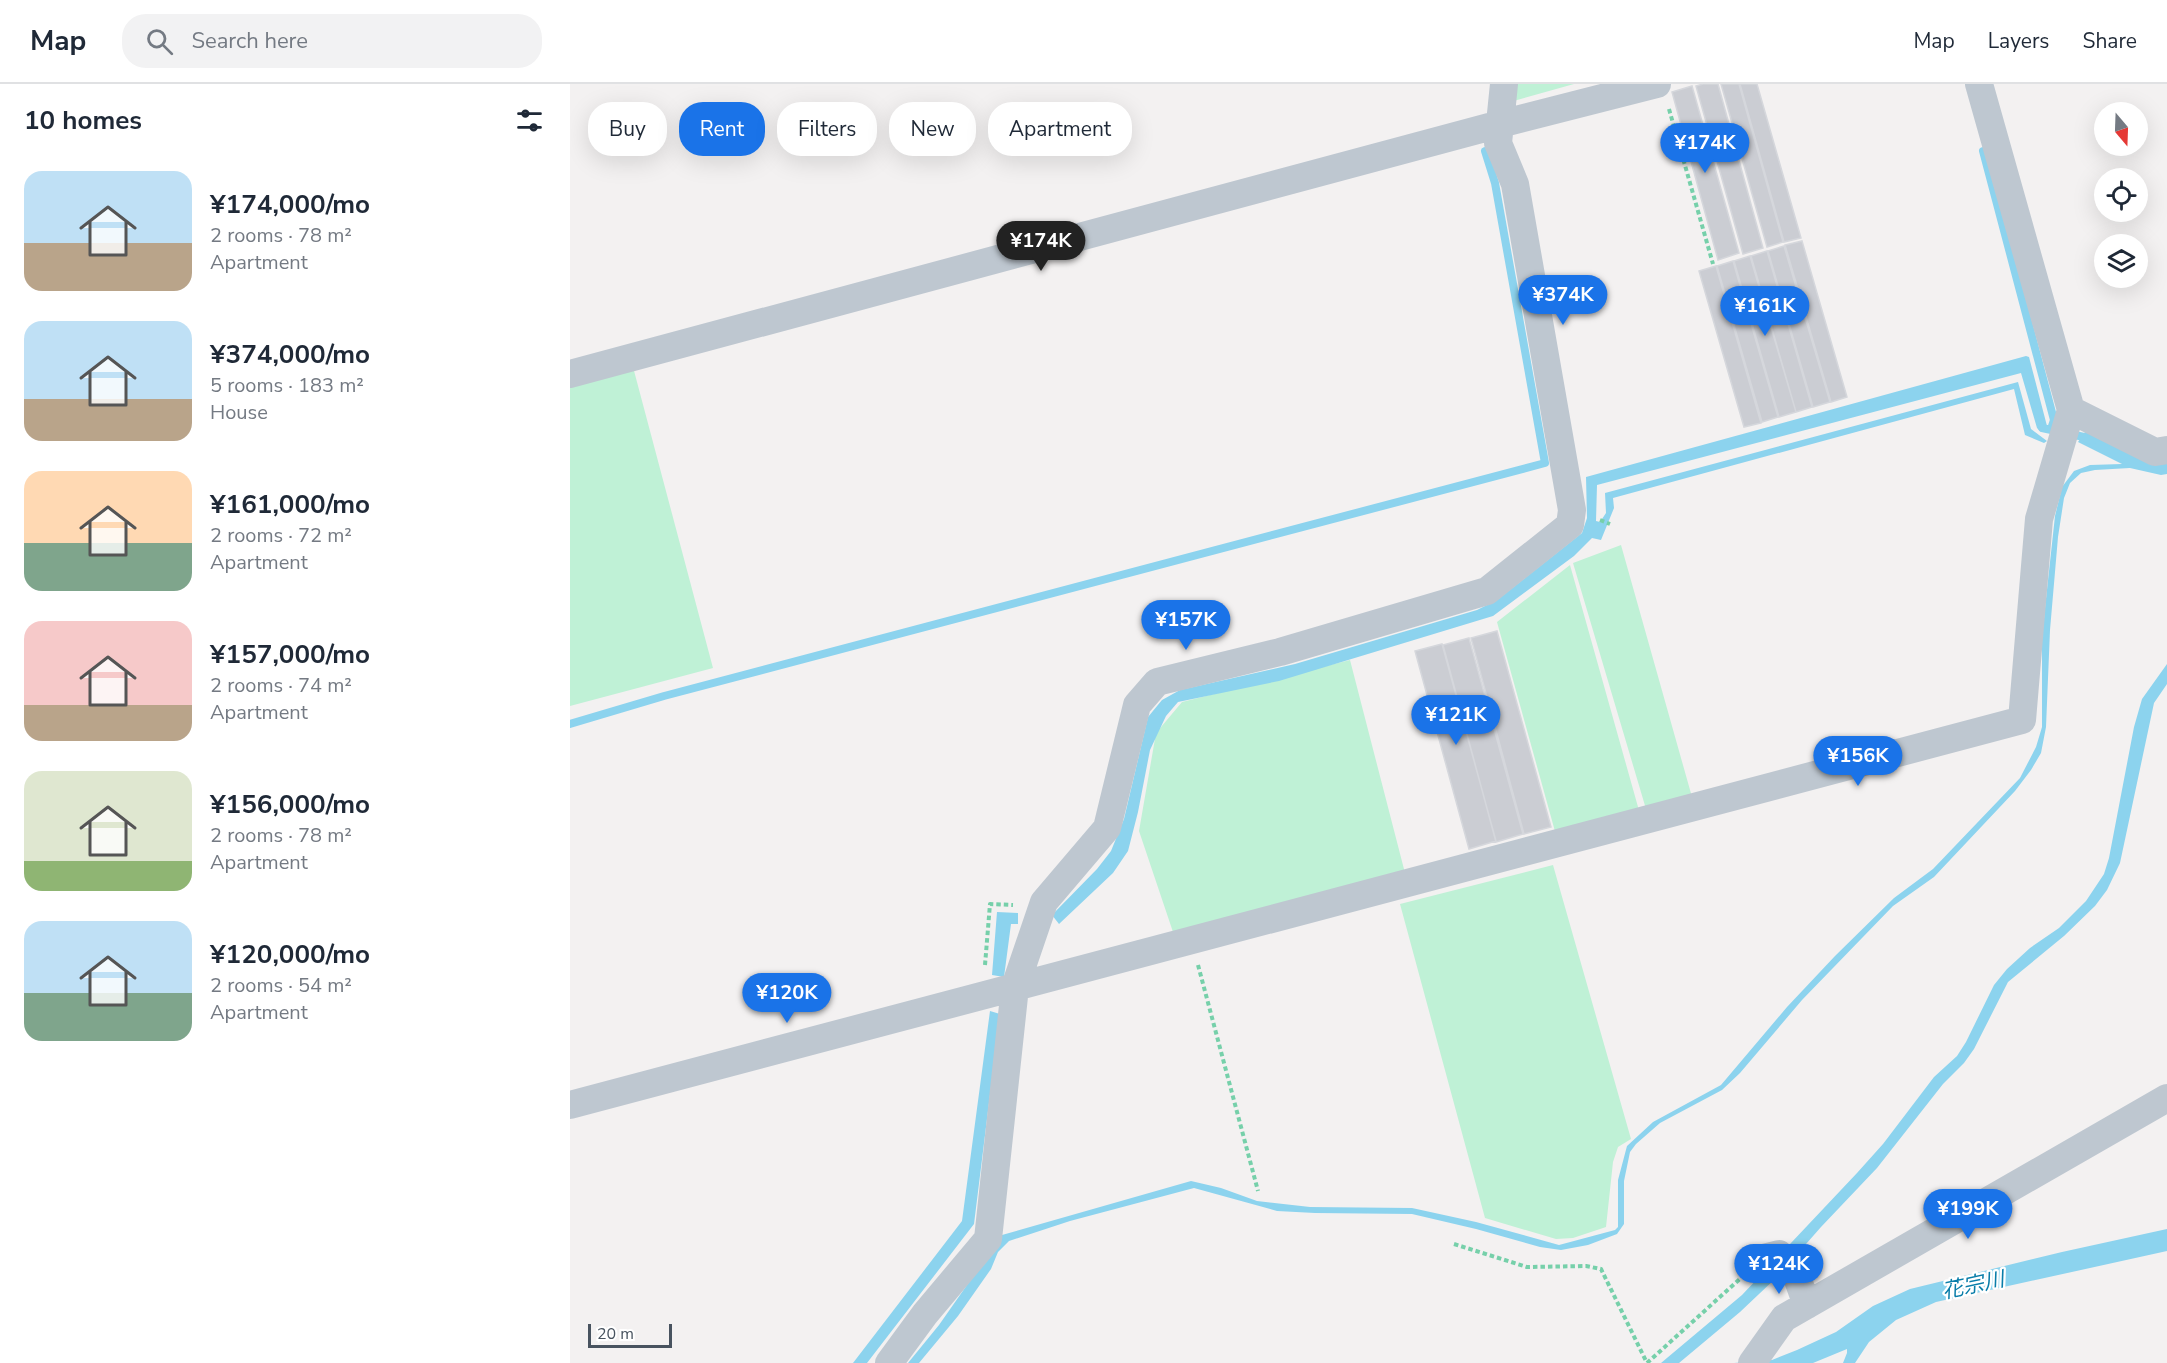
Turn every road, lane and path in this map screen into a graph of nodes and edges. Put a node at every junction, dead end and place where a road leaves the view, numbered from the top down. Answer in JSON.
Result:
{"nodes":[{"id":1,"x":1504,"y":84,"type":"edge"},
{"id":2,"x":1979,"y":84,"type":"edge"},
{"id":3,"x":1662,"y":95,"type":"edge"},
{"id":4,"x":1500,"y":124,"type":"junction"},
{"id":5,"x":1713,"y":264,"type":"dead end"},
{"id":6,"x":570,"y":374,"type":"edge"},
{"id":7,"x":2071,"y":410,"type":"junction"},
{"id":8,"x":2167,"y":450,"type":"edge"},
{"id":9,"x":1043,"y":906,"type":"junction"},
{"id":10,"x":1192,"y":940,"type":"junction"},
{"id":11,"x":1016,"y":987,"type":"junction"},
{"id":12,"x":982,"y":996,"type":"junction"},
{"id":13,"x":2167,"y":1098,"type":"edge"},
{"id":14,"x":570,"y":1106,"type":"edge"},
{"id":15,"x":1258,"y":1191,"type":"dead end"},
{"id":16,"x":1454,"y":1244,"type":"dead end"},
{"id":17,"x":1778,"y":1260,"type":"joint"},
{"id":18,"x":1807,"y":1305,"type":"junction"},
{"id":19,"x":889,"y":1363,"type":"edge"},
{"id":20,"x":1647,"y":1363,"type":"edge"},
{"id":21,"x":1752,"y":1363,"type":"edge"}],
"edges":[{"from":1,"to":4,"type":"street"},
{"from":2,"to":7,"type":"street"},
{"from":3,"to":4,"type":"street"},
{"from":3,"to":5,"type":"path"},
{"from":4,"to":6,"type":"street"},
{"from":4,"to":9,"type":"street"},
{"from":7,"to":8,"type":"street"},
{"from":7,"to":10,"type":"street"},
{"from":9,"to":11,"type":"street"},
{"from":9,"to":12,"type":"path"},
{"from":10,"to":11,"type":"street"},
{"from":10,"to":15,"type":"path"},
{"from":11,"to":12,"type":"street"},
{"from":11,"to":19,"type":"street"},
{"from":12,"to":14,"type":"street"},
{"from":13,"to":18,"type":"street"},
{"from":16,"to":20,"type":"path"},
{"from":17,"to":18,"type":"street"},
{"from":17,"to":20,"type":"path"},
{"from":18,"to":21,"type":"street"}]}
